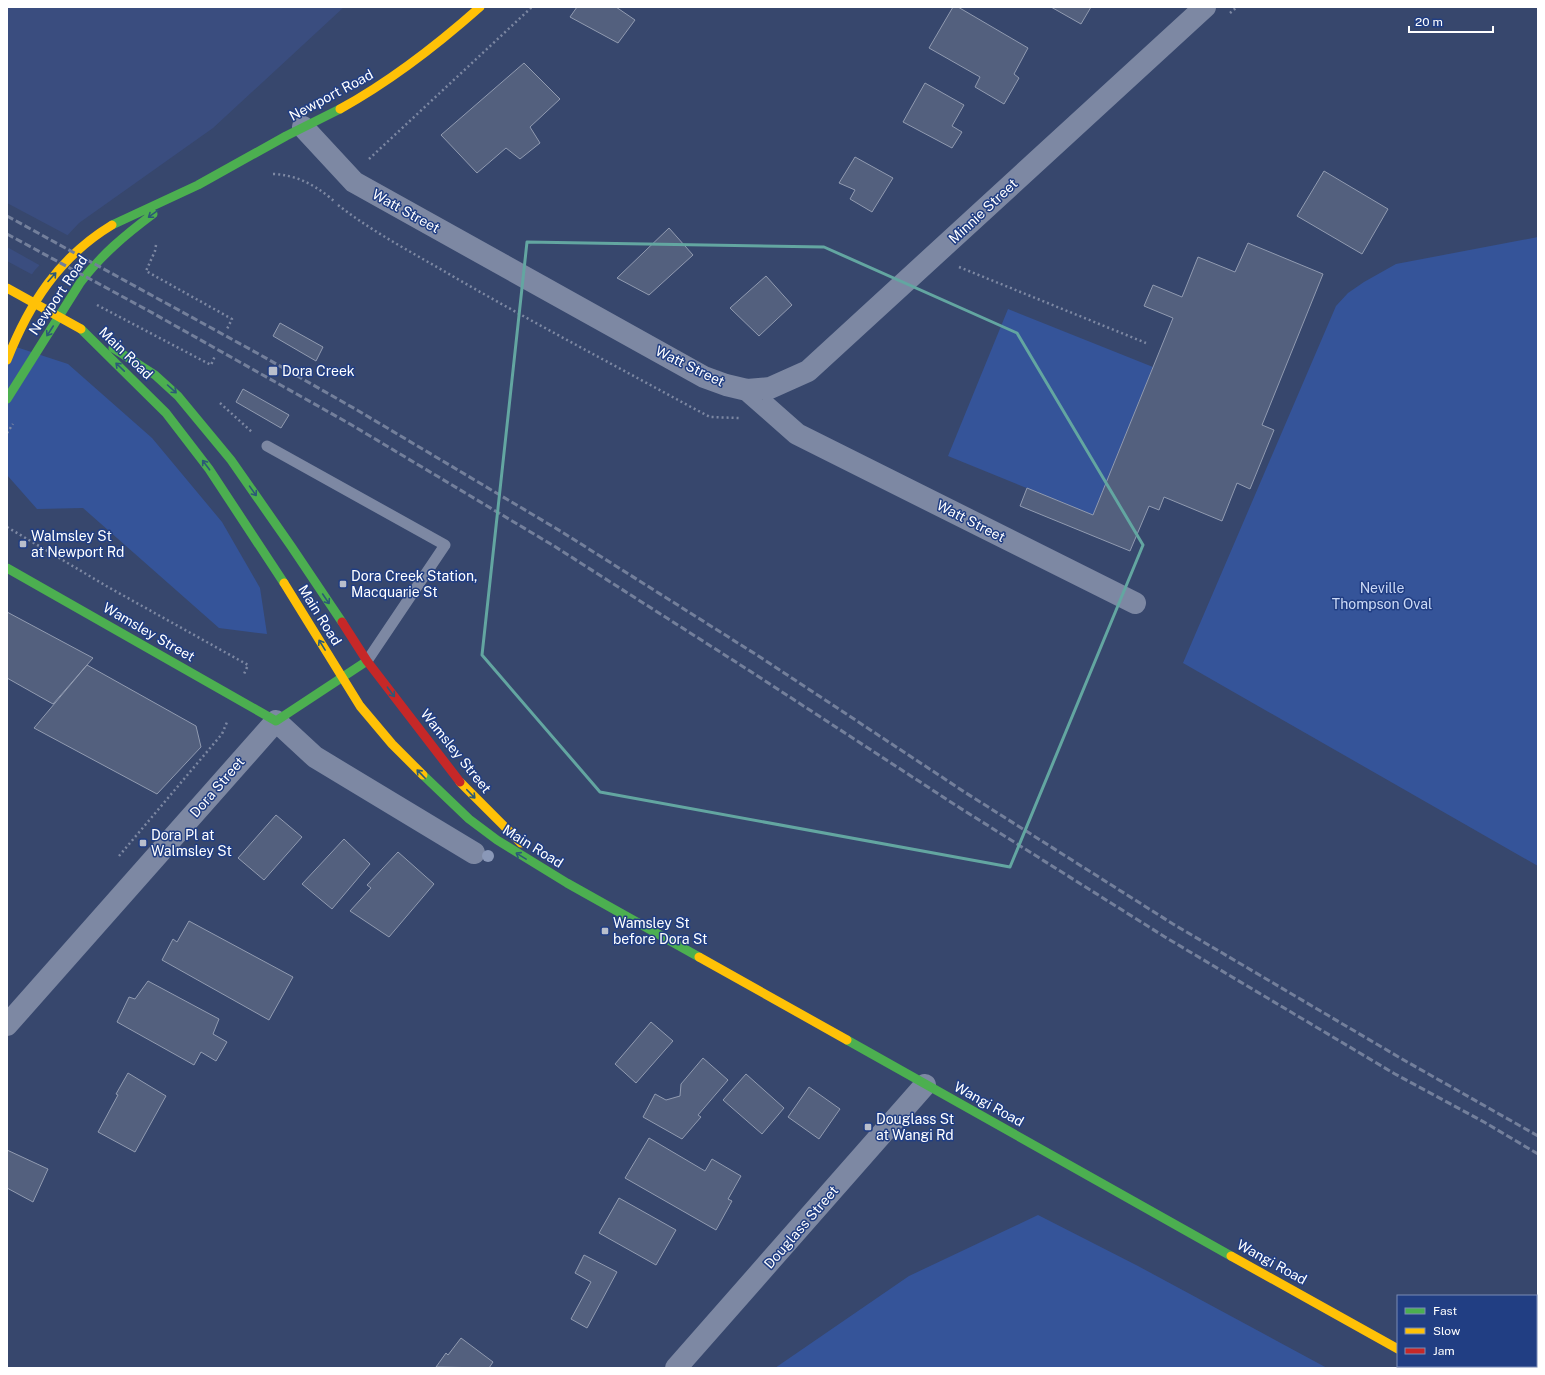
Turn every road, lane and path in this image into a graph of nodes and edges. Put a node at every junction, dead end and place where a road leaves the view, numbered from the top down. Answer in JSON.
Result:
{"nodes":[{"id":1,"x":480,"y":7,"type":"edge"},
{"id":2,"x":1204,"y":7,"type":"edge"},
{"id":3,"x":1237,"y":7,"type":"edge"},
{"id":4,"x":1226,"y":17,"type":"dead end"},
{"id":5,"x":303,"y":127,"type":"junction"},
{"id":6,"x":185,"y":192,"type":"junction"},
{"id":7,"x":328,"y":196,"type":"dead end"},
{"id":8,"x":155,"y":251,"type":"dead end"},
{"id":9,"x":955,"y":266,"type":"dead end"},
{"id":10,"x":7,"y":288,"type":"edge"},
{"id":11,"x":94,"y":304,"type":"dead end"},
{"id":12,"x":81,"y":329,"type":"junction"},
{"id":13,"x":227,"y":329,"type":"dead end"},
{"id":14,"x":1146,"y":343,"type":"dead end"},
{"id":15,"x":215,"y":356,"type":"dead end"},
{"id":16,"x":7,"y":360,"type":"edge"},
{"id":17,"x":747,"y":390,"type":"junction"},
{"id":18,"x":7,"y":399,"type":"edge"},
{"id":19,"x":773,"y":414,"type":"junction"},
{"id":20,"x":267,"y":446,"type":"dead end"},
{"id":21,"x":7,"y":568,"type":"edge"},
{"id":22,"x":1135,"y":603,"type":"dead end"},
{"id":23,"x":367,"y":661,"type":"junction"},
{"id":24,"x":342,"y":678,"type":"junction"},
{"id":25,"x":276,"y":721,"type":"junction"},
{"id":26,"x":474,"y":853,"type":"dead end"},
{"id":27,"x":567,"y":883,"type":"junction"},
{"id":28,"x":7,"y":1025,"type":"edge"},
{"id":29,"x":925,"y":1085,"type":"junction"},
{"id":30,"x":1397,"y":1348,"type":"edge"},
{"id":31,"x":676,"y":1368,"type":"edge"}],
"edges":[{"from":1,"to":5,"type":"main road","name":"Newport Road"},
{"from":2,"to":17,"type":"street","name":"Minnie Street"},
{"from":3,"to":4,"type":"path"},
{"from":5,"to":6,"type":"main road","name":"Newport Road"},
{"from":5,"to":17,"type":"street","name":"Watt Street"},
{"from":16,"to":6,"type":"main road","name":"Newport Road","one_way":true},
{"from":6,"to":18,"type":"main road","name":"Newport Road","one_way":true},
{"from":7,"to":19,"type":"path"},
{"from":8,"to":13,"type":"path"},
{"from":9,"to":14,"type":"path"},
{"from":10,"to":12,"type":"main road","name":"Main Road","bridge":true},
{"from":11,"to":15,"type":"path"},
{"from":12,"to":23,"type":"main road","name":"Main Road","one_way":true},
{"from":24,"to":12,"type":"main road","name":"Main Road","one_way":true},
{"from":17,"to":19,"type":"street","name":"Watt Street"},
{"from":19,"to":22,"type":"street","name":"Watt Street"},
{"from":20,"to":23,"type":"lane"},
{"from":21,"to":25,"type":"main road","name":"Wamsley Street"},
{"from":23,"to":24,"type":"main road","name":"Dora Street"},
{"from":23,"to":27,"type":"main road","name":"Wamsley Street","one_way":true},
{"from":24,"to":25,"type":"main road","name":"Dora Street"},
{"from":27,"to":24,"type":"main road","name":"Main Road","one_way":true},
{"from":25,"to":26,"type":"street"},
{"from":25,"to":28,"type":"street","name":"Dora Street"},
{"from":27,"to":29,"type":"main road","name":"Wangi Road"},
{"from":29,"to":30,"type":"main road","name":"Wangi Road"},
{"from":29,"to":31,"type":"street","name":"Douglass Street"}]}
